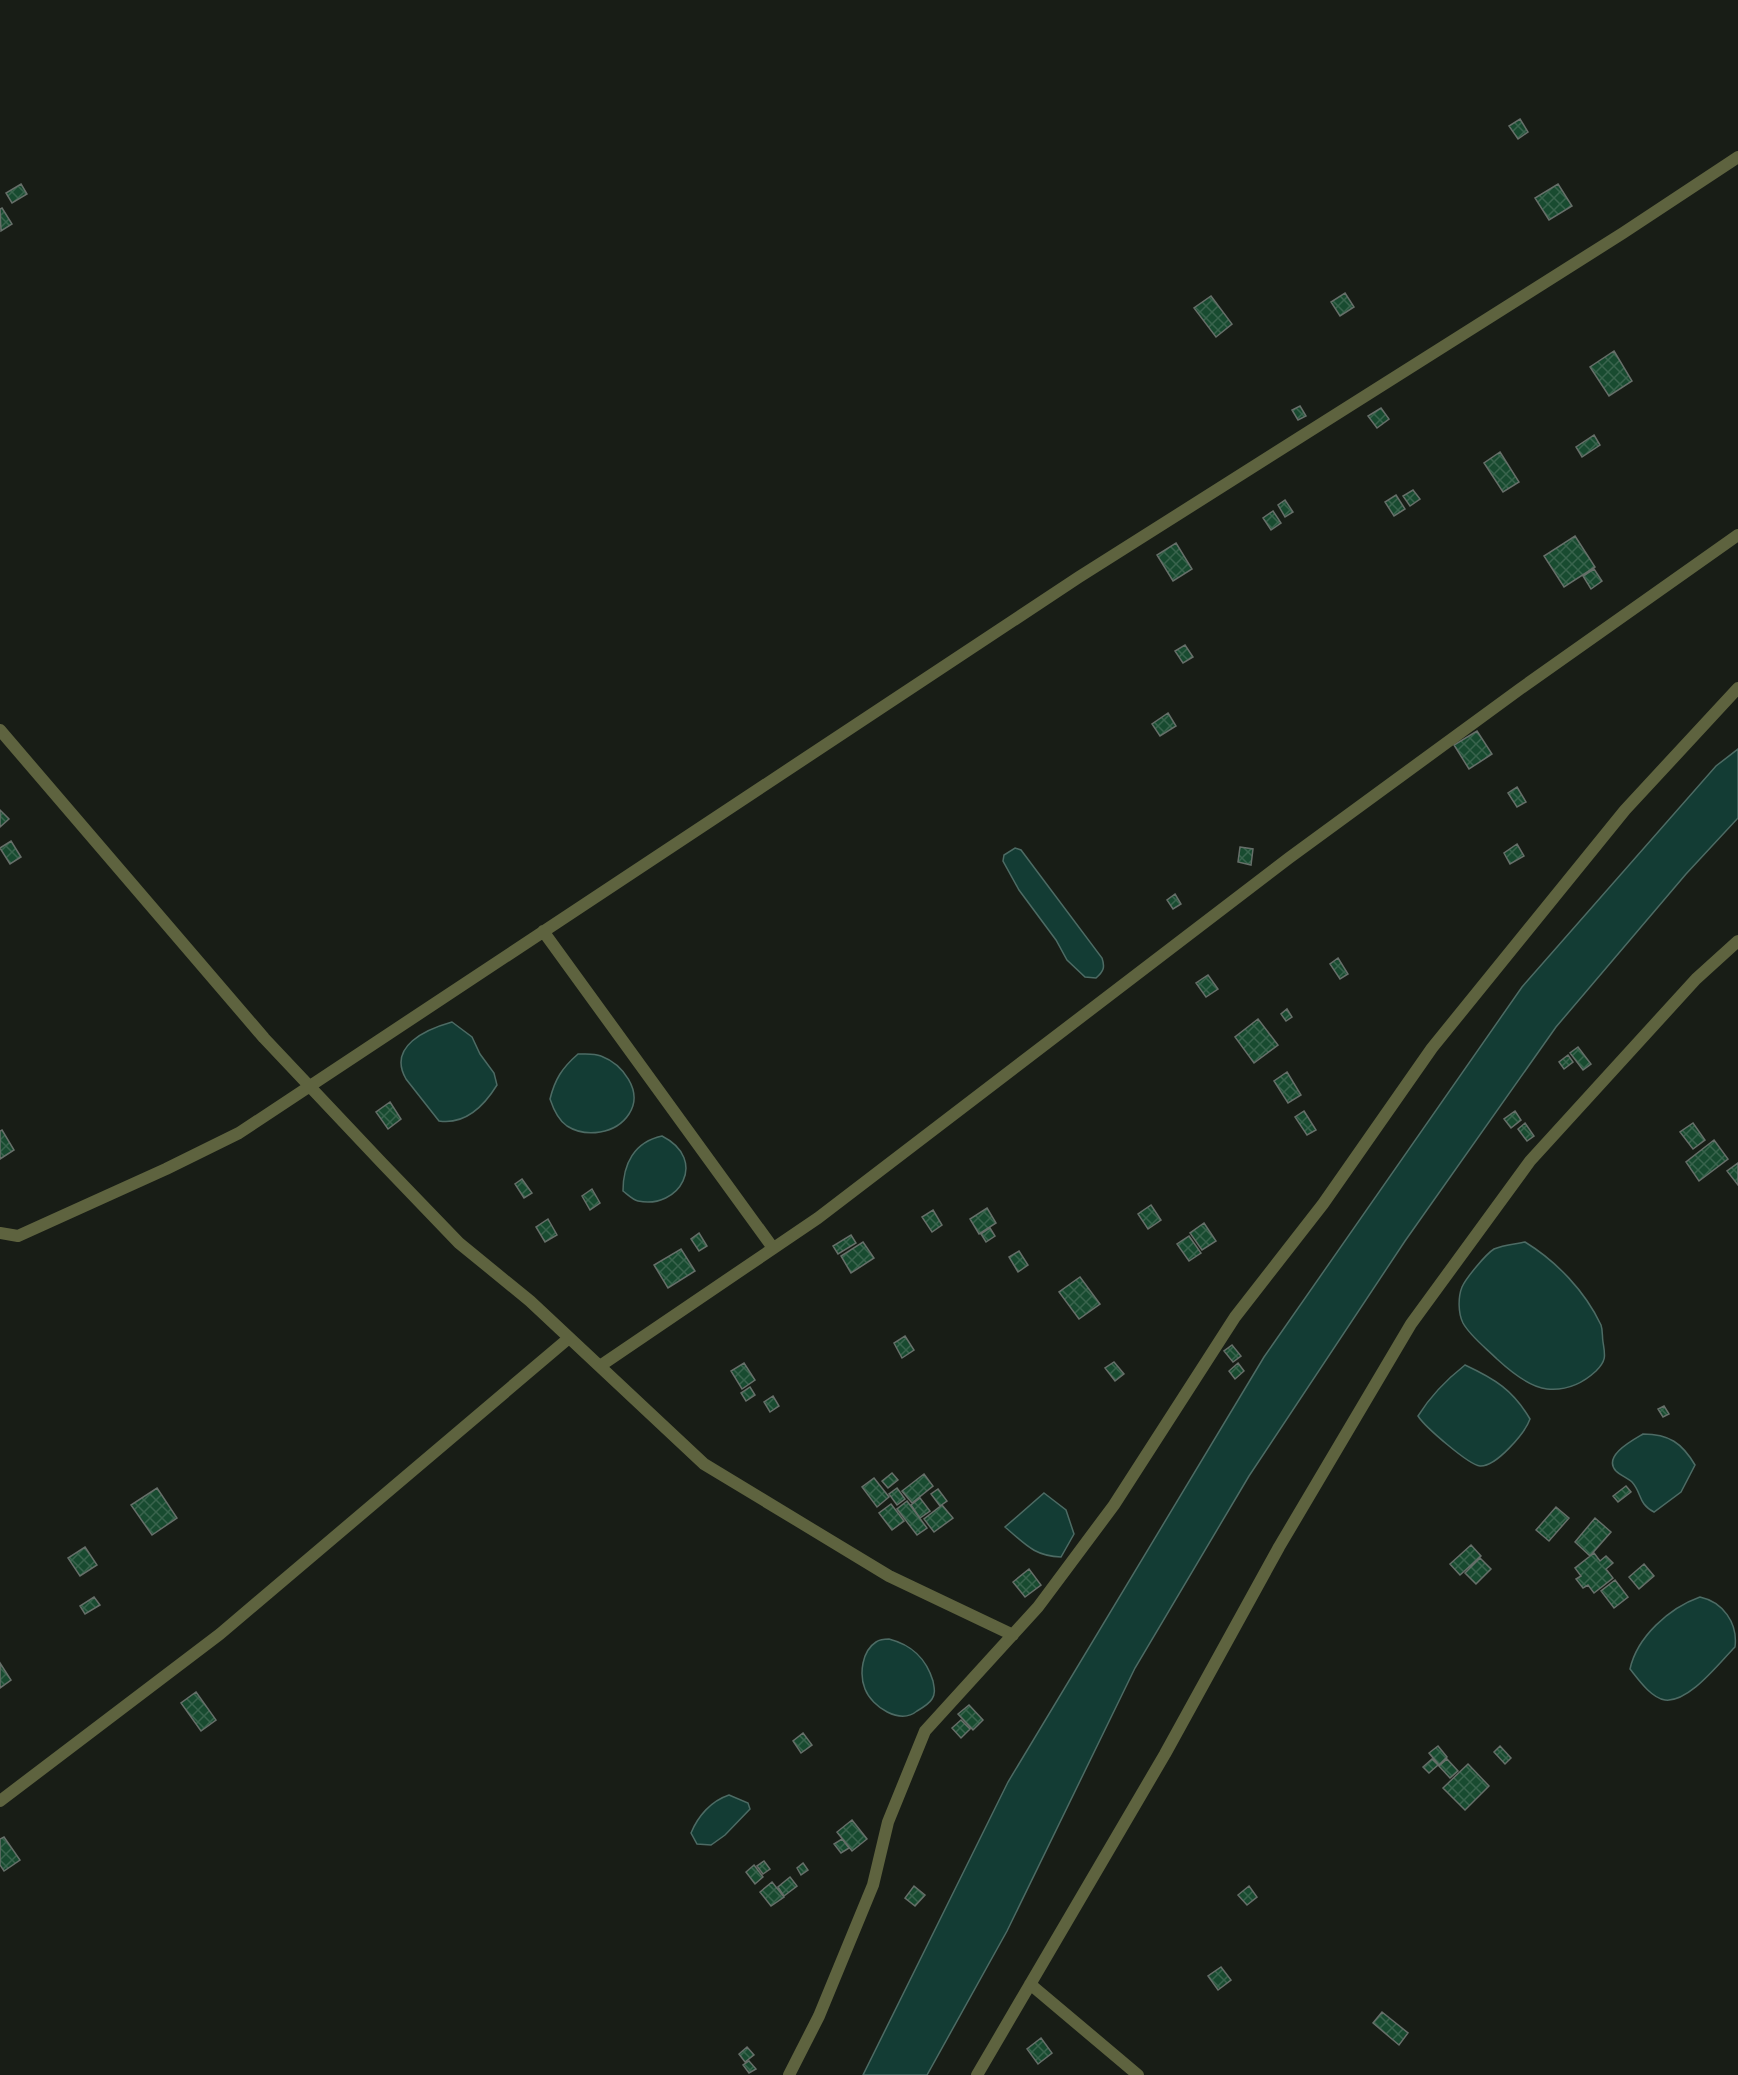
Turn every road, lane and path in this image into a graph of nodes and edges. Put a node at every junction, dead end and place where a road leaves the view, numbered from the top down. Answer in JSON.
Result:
{"nodes":[{"id":1,"x":1738,"y":157,"type":"edge"},
{"id":2,"x":1738,"y":535,"type":"edge"},
{"id":3,"x":1738,"y":688,"type":"edge"},
{"id":4,"x":0,"y":730,"type":"edge"},
{"id":5,"x":543,"y":931,"type":"junction"},
{"id":6,"x":1738,"y":941,"type":"edge"},
{"id":7,"x":309,"y":1086,"type":"junction"},
{"id":8,"x":0,"y":1233,"type":"edge"},
{"id":9,"x":773,"y":1248,"type":"junction"},
{"id":10,"x":569,"y":1338,"type":"junction"},
{"id":11,"x":600,"y":1366,"type":"junction"},
{"id":12,"x":1013,"y":1635,"type":"junction"},
{"id":13,"x":0,"y":1802,"type":"edge"},
{"id":14,"x":1030,"y":1984,"type":"junction"},
{"id":15,"x":789,"y":2075,"type":"edge"},
{"id":16,"x":977,"y":2075,"type":"edge"},
{"id":17,"x":1138,"y":2075,"type":"edge"}],
"edges":[{"from":1,"to":5,"type":"street"},
{"from":2,"to":9,"type":"street"},
{"from":3,"to":12,"type":"street"},
{"from":4,"to":7,"type":"street"},
{"from":5,"to":7,"type":"street"},
{"from":5,"to":9,"type":"street"},
{"from":6,"to":14,"type":"street"},
{"from":7,"to":8,"type":"street"},
{"from":7,"to":10,"type":"street"},
{"from":9,"to":11,"type":"street"},
{"from":10,"to":11,"type":"street"},
{"from":10,"to":13,"type":"street"},
{"from":11,"to":12,"type":"street"},
{"from":12,"to":15,"type":"street"},
{"from":14,"to":16,"type":"street"},
{"from":14,"to":17,"type":"street"}]}
